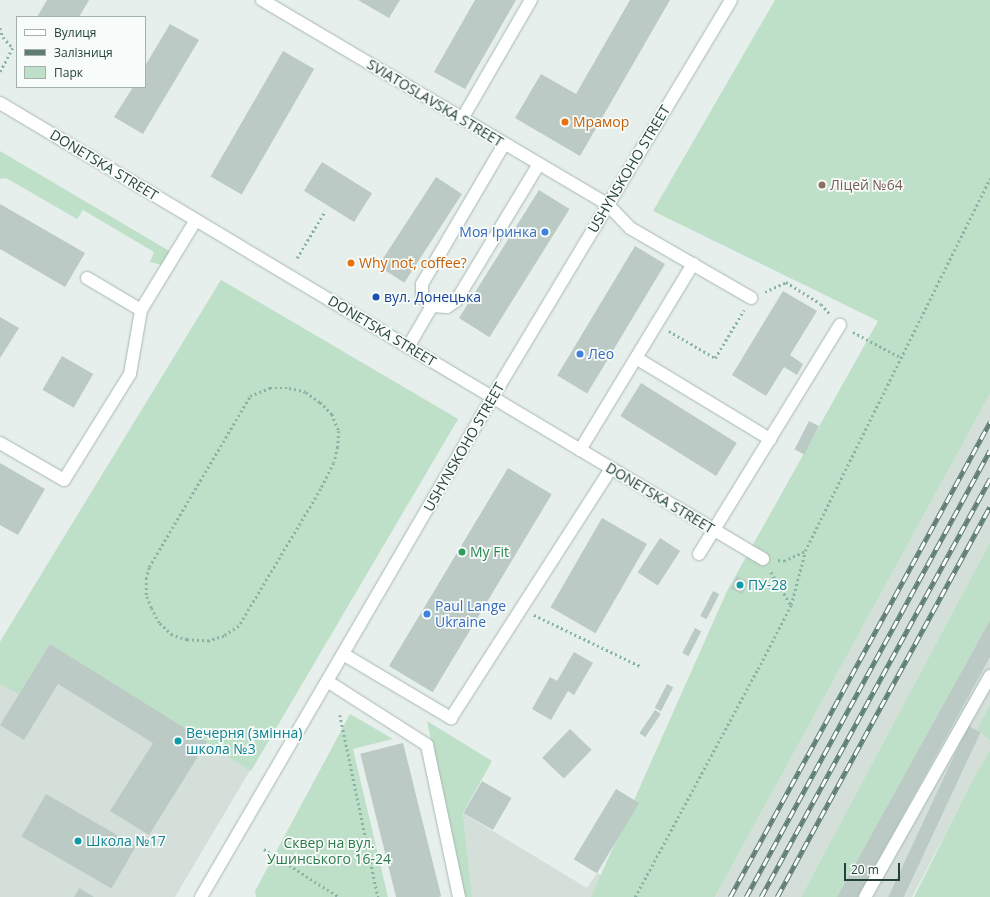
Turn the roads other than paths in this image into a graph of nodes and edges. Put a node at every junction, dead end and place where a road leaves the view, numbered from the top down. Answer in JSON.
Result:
{"nodes":[{"id":1,"x":262,"y":0,"type":"edge"},
{"id":2,"x":531,"y":0,"type":"edge"},
{"id":3,"x":731,"y":0,"type":"edge"},
{"id":4,"x":0,"y":103,"type":"edge"},
{"id":5,"x":462,"y":119,"type":"junction"},
{"id":6,"x":504,"y":144,"type":"junction"},
{"id":7,"x":538,"y":164,"type":"junction"},
{"id":8,"x":608,"y":205,"type":"junction"},
{"id":9,"x":196,"y":220,"type":"junction"},
{"id":10,"x":693,"y":264,"type":"junction"},
{"id":11,"x":87,"y":278,"type":"dead end"},
{"id":12,"x":751,"y":298,"type":"road end"},
{"id":13,"x":432,"y":306,"type":"junction"},
{"id":14,"x":141,"y":310,"type":"junction"},
{"id":15,"x":840,"y":326,"type":"road end"},
{"id":16,"x":408,"y":347,"type":"junction"},
{"id":17,"x":636,"y":358,"type":"junction"},
{"id":18,"x":492,"y":398,"type":"junction"},
{"id":19,"x":770,"y":439,"type":"junction"},
{"id":20,"x":0,"y":443,"type":"edge"},
{"id":21,"x":580,"y":450,"type":"junction"},
{"id":22,"x":611,"y":469,"type":"junction"},
{"id":23,"x":713,"y":529,"type":"junction"},
{"id":24,"x":699,"y":554,"type":"dead end"},
{"id":25,"x":763,"y":559,"type":"road end"},
{"id":26,"x":343,"y":654,"type":"junction"},
{"id":27,"x":990,"y":676,"type":"edge"},
{"id":28,"x":327,"y":681,"type":"junction"},
{"id":29,"x":201,"y":897,"type":"edge"},
{"id":30,"x":459,"y":897,"type":"edge"},
{"id":31,"x":865,"y":897,"type":"edge"}],
"edges":[{"from":1,"to":5,"type":"street","name":"SVIATOSLAVSKA STREET"},
{"from":2,"to":5,"type":"street"},
{"from":3,"to":8,"type":"street","name":"USHYNSKOHO STREET"},
{"from":4,"to":9,"type":"street","name":"DONETSKA STREET"},
{"from":5,"to":6,"type":"street","name":"SVIATOSLAVSKA STREET"},
{"from":6,"to":7,"type":"street","name":"SVIATOSLAVSKA STREET"},
{"from":6,"to":13,"type":"street"},
{"from":7,"to":8,"type":"street","name":"SVIATOSLAVSKA STREET"},
{"from":7,"to":13,"type":"street"},
{"from":8,"to":10,"type":"street","name":"SVIATOSLAVSKA STREET"},
{"from":8,"to":18,"type":"street","name":"USHYNSKOHO STREET"},
{"from":9,"to":14,"type":"street"},
{"from":9,"to":16,"type":"street","name":"DONETSKA STREET"},
{"from":10,"to":12,"type":"street","name":"SVIATOSLAVSKA STREET"},
{"from":10,"to":17,"type":"street"},
{"from":11,"to":14,"type":"street"},
{"from":13,"to":16,"type":"street"},
{"from":14,"to":20,"type":"street"},
{"from":15,"to":19,"type":"street"},
{"from":16,"to":18,"type":"street","name":"DONETSKA STREET"},
{"from":17,"to":19,"type":"street"},
{"from":17,"to":21,"type":"street"},
{"from":18,"to":21,"type":"street","name":"DONETSKA STREET"},
{"from":18,"to":26,"type":"street","name":"USHYNSKOHO STREET"},
{"from":19,"to":23,"type":"street"},
{"from":21,"to":22,"type":"street","name":"DONETSKA STREET"},
{"from":22,"to":23,"type":"street","name":"DONETSKA STREET"},
{"from":22,"to":26,"type":"street"},
{"from":23,"to":24,"type":"street"},
{"from":23,"to":25,"type":"street","name":"DONETSKA STREET"},
{"from":26,"to":28,"type":"street","name":"USHYNSKOHO STREET"},
{"from":27,"to":31,"type":"street"},
{"from":28,"to":29,"type":"street","name":"USHYNSKOHO STREET"},
{"from":28,"to":30,"type":"street"}]}
